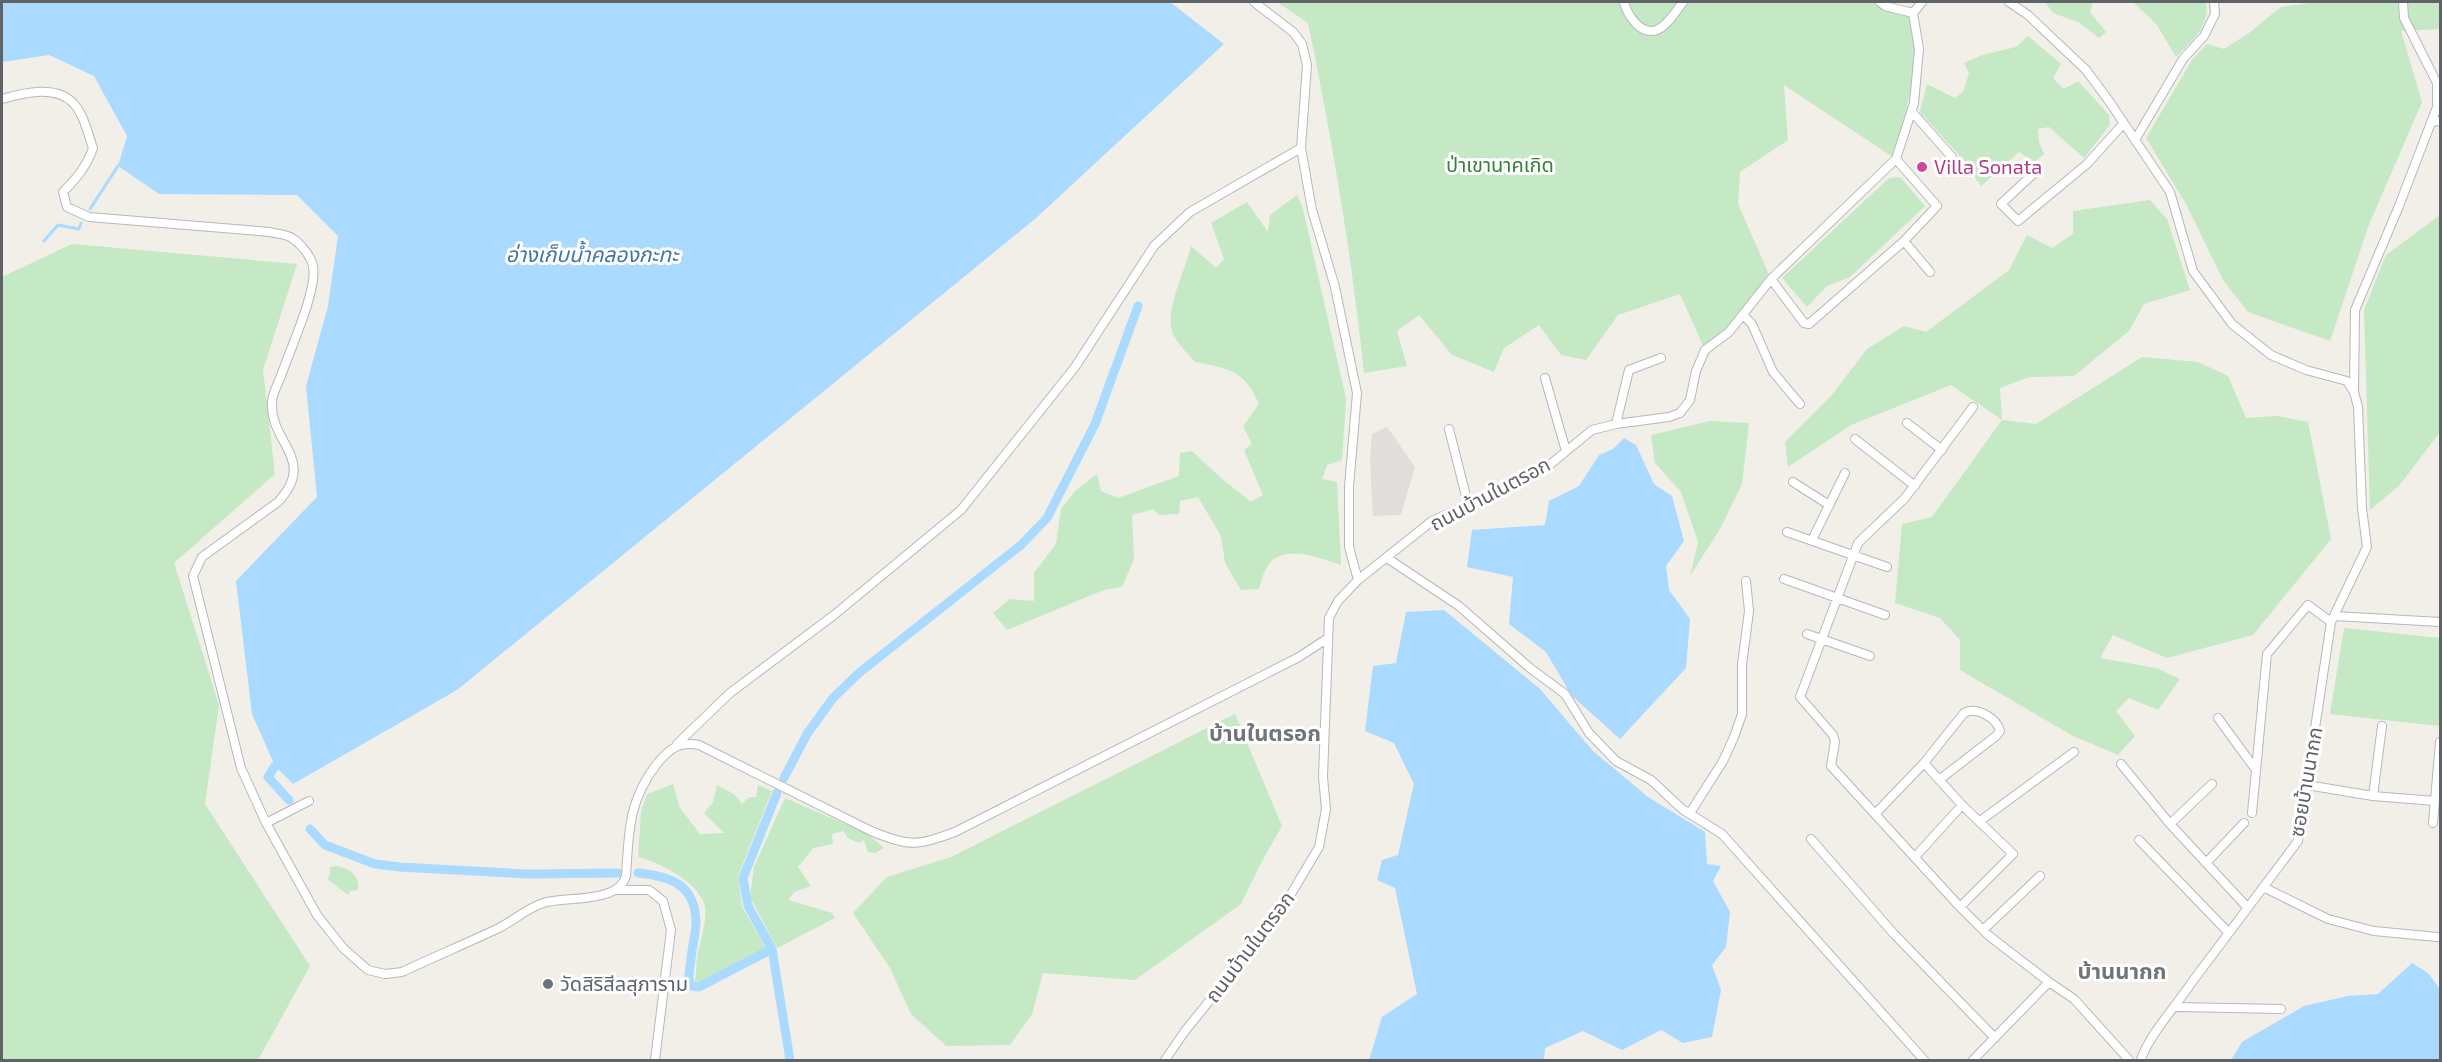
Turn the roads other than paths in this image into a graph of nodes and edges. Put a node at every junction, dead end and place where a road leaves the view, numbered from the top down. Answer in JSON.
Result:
{"nodes":[{"id":1,"x":1254,"y":2,"type":"edge"},
{"id":2,"x":1624,"y":2,"type":"edge"},
{"id":3,"x":1683,"y":2,"type":"edge"},
{"id":4,"x":1880,"y":2,"type":"edge"},
{"id":5,"x":1922,"y":2,"type":"edge"},
{"id":6,"x":2009,"y":2,"type":"edge"},
{"id":7,"x":2214,"y":2,"type":"edge"},
{"id":8,"x":2403,"y":2,"type":"edge"},
{"id":9,"x":1912,"y":13,"type":"junction"},
{"id":10,"x":2,"y":99,"type":"edge"},
{"id":11,"x":1912,"y":112,"type":"junction"},
{"id":12,"x":2440,"y":121,"type":"edge"},
{"id":13,"x":2431,"y":122,"type":"junction"},
{"id":14,"x":2123,"y":124,"type":"junction"},
{"id":15,"x":2135,"y":140,"type":"junction"},
{"id":16,"x":1301,"y":148,"type":"junction"},
{"id":17,"x":1952,"y":157,"type":"dead end"},
{"id":18,"x":1896,"y":159,"type":"junction"},
{"id":19,"x":2032,"y":175,"type":"dead end"},
{"id":20,"x":1904,"y":241,"type":"junction"},
{"id":21,"x":1930,"y":272,"type":"dead end"},
{"id":22,"x":1771,"y":279,"type":"junction"},
{"id":23,"x":1743,"y":315,"type":"junction"},
{"id":24,"x":1661,"y":358,"type":"dead end"},
{"id":25,"x":1545,"y":378,"type":"dead end"},
{"id":26,"x":2354,"y":392,"type":"junction"},
{"id":27,"x":1800,"y":404,"type":"dead end"},
{"id":28,"x":1973,"y":407,"type":"dead end"},
{"id":29,"x":1907,"y":423,"type":"dead end"},
{"id":30,"x":1616,"y":424,"type":"junction"},
{"id":31,"x":1449,"y":429,"type":"dead end"},
{"id":32,"x":1855,"y":439,"type":"dead end"},
{"id":33,"x":1942,"y":450,"type":"junction"},
{"id":34,"x":1566,"y":451,"type":"junction"},
{"id":35,"x":1845,"y":473,"type":"dead end"},
{"id":36,"x":1793,"y":482,"type":"dead end"},
{"id":37,"x":1915,"y":486,"type":"junction"},
{"id":38,"x":1468,"y":504,"type":"junction"},
{"id":39,"x":1829,"y":505,"type":"junction"},
{"id":40,"x":1787,"y":532,"type":"dead end"},
{"id":41,"x":1812,"y":540,"type":"junction"},
{"id":42,"x":1852,"y":553,"type":"junction"},
{"id":43,"x":1387,"y":558,"type":"junction"},
{"id":44,"x":1887,"y":567,"type":"dead end"},
{"id":45,"x":1784,"y":579,"type":"dead end"},
{"id":46,"x":1358,"y":580,"type":"junction"},
{"id":47,"x":1746,"y":581,"type":"dead end"},
{"id":48,"x":1836,"y":598,"type":"junction"},
{"id":49,"x":1885,"y":615,"type":"dead end"},
{"id":50,"x":2333,"y":619,"type":"junction"},
{"id":51,"x":2440,"y":622,"type":"edge"},
{"id":52,"x":1807,"y":634,"type":"dead end"},
{"id":53,"x":1328,"y":638,"type":"junction"},
{"id":54,"x":1821,"y":639,"type":"junction"},
{"id":55,"x":1870,"y":656,"type":"dead end"},
{"id":56,"x":2218,"y":718,"type":"dead end"},
{"id":57,"x":2382,"y":726,"type":"dead end"},
{"id":58,"x":2440,"y":742,"type":"edge"},
{"id":59,"x":676,"y":745,"type":"junction"},
{"id":60,"x":2074,"y":752,"type":"dead end"},
{"id":61,"x":1924,"y":764,"type":"junction"},
{"id":62,"x":2121,"y":764,"type":"dead end"},
{"id":63,"x":2256,"y":770,"type":"junction"},
{"id":64,"x":1939,"y":780,"type":"junction"},
{"id":65,"x":2212,"y":784,"type":"dead end"},
{"id":66,"x":2307,"y":785,"type":"junction"},
{"id":67,"x":2373,"y":796,"type":"junction"},
{"id":68,"x":309,"y":801,"type":"dead end"},
{"id":69,"x":2435,"y":801,"type":"junction"},
{"id":70,"x":1962,"y":805,"type":"junction"},
{"id":71,"x":1690,"y":813,"type":"junction"},
{"id":72,"x":1876,"y":813,"type":"junction"},
{"id":73,"x":2252,"y":813,"type":"dead end"},
{"id":74,"x":1980,"y":821,"type":"junction"},
{"id":75,"x":266,"y":823,"type":"junction"},
{"id":76,"x":2244,"y":823,"type":"dead end"},
{"id":77,"x":2433,"y":823,"type":"dead end"},
{"id":78,"x":2170,"y":824,"type":"junction"},
{"id":79,"x":1811,"y":839,"type":"dead end"},
{"id":80,"x":2139,"y":840,"type":"dead end"},
{"id":81,"x":1915,"y":856,"type":"junction"},
{"id":82,"x":2206,"y":863,"type":"junction"},
{"id":83,"x":2040,"y":876,"type":"dead end"},
{"id":84,"x":2263,"y":887,"type":"junction"},
{"id":85,"x":616,"y":890,"type":"junction"},
{"id":86,"x":1960,"y":907,"type":"junction"},
{"id":87,"x":2247,"y":907,"type":"junction"},
{"id":88,"x":1983,"y":930,"type":"junction"},
{"id":89,"x":2228,"y":932,"type":"junction"},
{"id":90,"x":2437,"y":937,"type":"dead end"},
{"id":91,"x":2049,"y":982,"type":"junction"},
{"id":92,"x":2176,"y":1007,"type":"junction"},
{"id":93,"x":2281,"y":1009,"type":"dead end"},
{"id":94,"x":1995,"y":1038,"type":"junction"},
{"id":95,"x":655,"y":1060,"type":"edge"},
{"id":96,"x":1165,"y":1060,"type":"edge"},
{"id":97,"x":1924,"y":1060,"type":"edge"},
{"id":98,"x":1973,"y":1060,"type":"edge"},
{"id":99,"x":2130,"y":1060,"type":"edge"},
{"id":100,"x":2141,"y":1060,"type":"edge"}],
"edges":[{"from":1,"to":16,"type":"street"},
{"from":2,"to":3,"type":"street"},
{"from":4,"to":9,"type":"street"},
{"from":5,"to":9,"type":"street"},
{"from":6,"to":14,"type":"street"},
{"from":7,"to":15,"type":"street"},
{"from":8,"to":13,"type":"street"},
{"from":9,"to":11,"type":"street","name":"ถนนบ้านในตรอก"},
{"from":10,"to":75,"type":"street"},
{"from":11,"to":17,"type":"street"},
{"from":11,"to":18,"type":"street","name":"ถนนบ้านในตรอก"},
{"from":12,"to":13,"type":"street"},
{"from":13,"to":26,"type":"street"},
{"from":14,"to":15,"type":"street"},
{"from":14,"to":19,"type":"street"},
{"from":15,"to":26,"type":"street"},
{"from":16,"to":46,"type":"street"},
{"from":16,"to":59,"type":"street"},
{"from":18,"to":20,"type":"street"},
{"from":18,"to":22,"type":"street","name":"ถนนบ้านในตรอก"},
{"from":20,"to":21,"type":"street"},
{"from":20,"to":22,"type":"street"},
{"from":22,"to":23,"type":"street","name":"ถนนบ้านในตรอก"},
{"from":23,"to":27,"type":"street"},
{"from":23,"to":30,"type":"street","name":"ถนนบ้านในตรอก"},
{"from":24,"to":30,"type":"street"},
{"from":25,"to":34,"type":"street"},
{"from":26,"to":50,"type":"street","name":"ซอยบ้านนากก"},
{"from":28,"to":33,"type":"street"},
{"from":29,"to":33,"type":"street"},
{"from":30,"to":34,"type":"street","name":"ถนนบ้านในตรอก"},
{"from":31,"to":38,"type":"street"},
{"from":32,"to":37,"type":"street"},
{"from":33,"to":37,"type":"street"},
{"from":34,"to":38,"type":"street","name":"ถนนบ้านในตรอก"},
{"from":35,"to":39,"type":"street"},
{"from":36,"to":39,"type":"street"},
{"from":37,"to":42,"type":"street"},
{"from":38,"to":43,"type":"street","name":"ถนนบ้านในตรอก"},
{"from":39,"to":41,"type":"street"},
{"from":40,"to":41,"type":"street"},
{"from":41,"to":42,"type":"street"},
{"from":42,"to":44,"type":"street"},
{"from":42,"to":48,"type":"street"},
{"from":43,"to":46,"type":"street","name":"ถนนบ้านในตรอก"},
{"from":43,"to":71,"type":"street"},
{"from":45,"to":48,"type":"street"},
{"from":46,"to":53,"type":"street","name":"ถนนบ้านในตรอก"},
{"from":47,"to":71,"type":"street"},
{"from":48,"to":49,"type":"street"},
{"from":48,"to":54,"type":"street"},
{"from":50,"to":51,"type":"street"},
{"from":50,"to":63,"type":"street"},
{"from":50,"to":66,"type":"street","name":"ซอยบ้านนากก"},
{"from":52,"to":54,"type":"street"},
{"from":53,"to":59,"type":"street"},
{"from":53,"to":96,"type":"street","name":"ถนนบ้านในตรอก"},
{"from":54,"to":55,"type":"street"},
{"from":54,"to":72,"type":"street"},
{"from":56,"to":63,"type":"street"},
{"from":57,"to":67,"type":"street"},
{"from":58,"to":69,"type":"street"},
{"from":59,"to":85,"type":"street"},
{"from":60,"to":74,"type":"street"},
{"from":61,"to":64,"type":"street"},
{"from":61,"to":64,"type":"street"},
{"from":61,"to":72,"type":"street"},
{"from":62,"to":78,"type":"street"},
{"from":63,"to":73,"type":"street"},
{"from":64,"to":70,"type":"street"},
{"from":65,"to":78,"type":"street"},
{"from":66,"to":67,"type":"street"},
{"from":66,"to":84,"type":"street","name":"ซอยบ้านนากก"},
{"from":67,"to":69,"type":"street"},
{"from":68,"to":75,"type":"street"},
{"from":69,"to":77,"type":"street"},
{"from":70,"to":74,"type":"street"},
{"from":70,"to":81,"type":"street"},
{"from":71,"to":97,"type":"street"},
{"from":72,"to":81,"type":"street"},
{"from":74,"to":86,"type":"street"},
{"from":75,"to":85,"type":"street"},
{"from":76,"to":82,"type":"street"},
{"from":78,"to":82,"type":"street"},
{"from":79,"to":94,"type":"street"},
{"from":80,"to":89,"type":"street"},
{"from":81,"to":86,"type":"street"},
{"from":82,"to":87,"type":"street"},
{"from":83,"to":88,"type":"street"},
{"from":84,"to":87,"type":"street","name":"ซอยบ้านนากก"},
{"from":84,"to":90,"type":"street"},
{"from":85,"to":95,"type":"street"},
{"from":86,"to":88,"type":"street"},
{"from":87,"to":89,"type":"street","name":"ซอยบ้านนากก"},
{"from":88,"to":91,"type":"street"},
{"from":89,"to":92,"type":"street","name":"ซอยบ้านนากก"},
{"from":91,"to":94,"type":"street"},
{"from":91,"to":99,"type":"street"},
{"from":92,"to":93,"type":"street"},
{"from":92,"to":100,"type":"street","name":"ซอยบ้านนากก"},
{"from":94,"to":98,"type":"street"}]}
